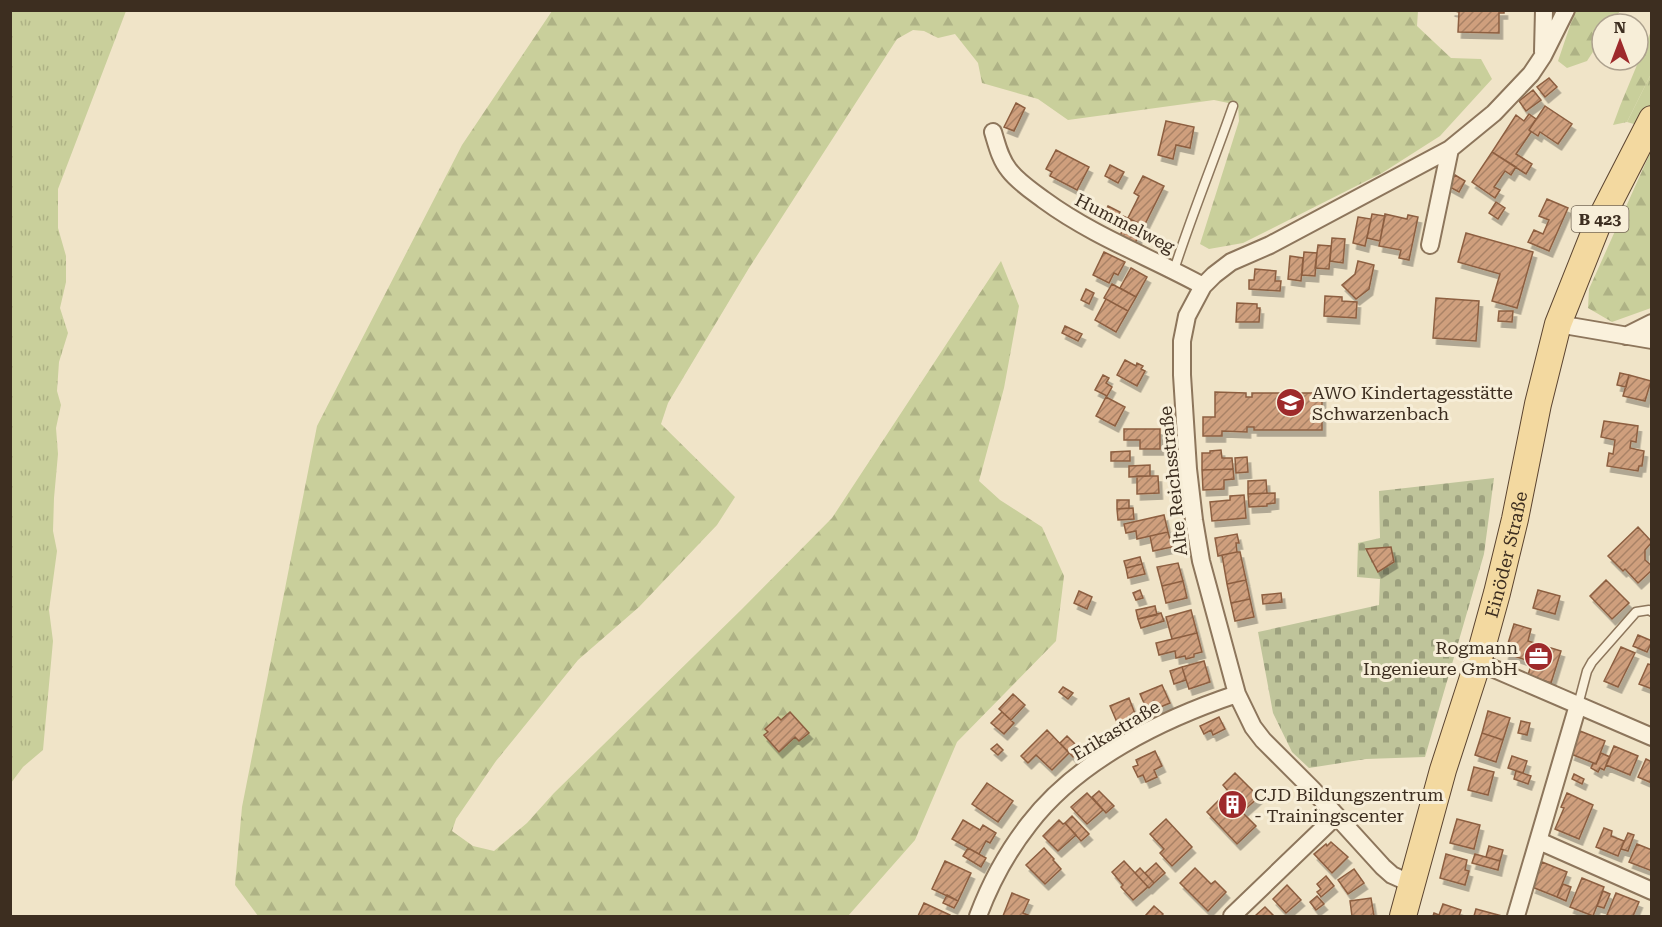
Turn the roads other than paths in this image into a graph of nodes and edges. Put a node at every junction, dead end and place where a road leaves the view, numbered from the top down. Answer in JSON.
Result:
{"nodes":[{"id":1,"x":1544,"y":10,"type":"edge"},
{"id":2,"x":1566,"y":10,"type":"edge"},
{"id":3,"x":1543,"y":56,"type":"junction"},
{"id":4,"x":1233,"y":106,"type":"dead end"},
{"id":5,"x":1652,"y":119,"type":"edge"},
{"id":6,"x":993,"y":132,"type":"dead end"},
{"id":7,"x":1449,"y":149,"type":"junction"},
{"id":8,"x":1430,"y":245,"type":"dead end"},
{"id":9,"x":1174,"y":270,"type":"junction"},
{"id":10,"x":1203,"y":285,"type":"junction"},
{"id":11,"x":1652,"y":323,"type":"edge"},
{"id":12,"x":1558,"y":324,"type":"junction"},
{"id":13,"x":1626,"y":336,"type":"junction"},
{"id":14,"x":1652,"y":340,"type":"edge"},
{"id":15,"x":1652,"y":612,"type":"edge"},
{"id":16,"x":1478,"y":662,"type":"junction"},
{"id":17,"x":1237,"y":694,"type":"junction"},
{"id":18,"x":1578,"y":705,"type":"junction"},
{"id":19,"x":1652,"y":737,"type":"edge"},
{"id":20,"x":1336,"y":816,"type":"junction"},
{"id":21,"x":1539,"y":841,"type":"junction"},
{"id":22,"x":1412,"y":884,"type":"junction"},
{"id":23,"x":1652,"y":891,"type":"edge"},
{"id":24,"x":978,"y":916,"type":"edge"},
{"id":25,"x":1232,"y":916,"type":"edge"},
{"id":26,"x":1402,"y":916,"type":"edge"},
{"id":27,"x":1516,"y":916,"type":"edge"}],
"edges":[{"from":1,"to":3,"type":"street"},
{"from":2,"to":3,"type":"street","name":"Alte Reichsstraße"},
{"from":3,"to":7,"type":"street","name":"Alte Reichsstraße"},
{"from":4,"to":9,"type":"lane"},
{"from":5,"to":12,"type":"main road","number":"B 423"},
{"from":6,"to":9,"type":"street","name":"Hummelweg"},
{"from":7,"to":8,"type":"street"},
{"from":7,"to":10,"type":"street","name":"Alte Reichsstraße"},
{"from":9,"to":10,"type":"street","name":"Hummelweg"},
{"from":10,"to":17,"type":"street","name":"Alte Reichsstraße"},
{"from":11,"to":13,"type":"street"},
{"from":12,"to":13,"type":"street"},
{"from":12,"to":16,"type":"main road","name":"Einöder Straße","number":"B 423"},
{"from":13,"to":14,"type":"street"},
{"from":15,"to":18,"type":"lane"},
{"from":16,"to":18,"type":"street"},
{"from":16,"to":22,"type":"main road","name":"Einöder Straße","number":"B 423"},
{"from":17,"to":20,"type":"street","name":"Alte Reichsstraße"},
{"from":17,"to":24,"type":"street","name":"Erikastraße"},
{"from":18,"to":19,"type":"street"},
{"from":18,"to":21,"type":"street"},
{"from":20,"to":22,"type":"street","name":"Alte Reichsstraße"},
{"from":20,"to":25,"type":"street"},
{"from":21,"to":23,"type":"street"},
{"from":21,"to":27,"type":"street"},
{"from":22,"to":26,"type":"main road","name":"Einöder Straße","number":"B 423"}]}
